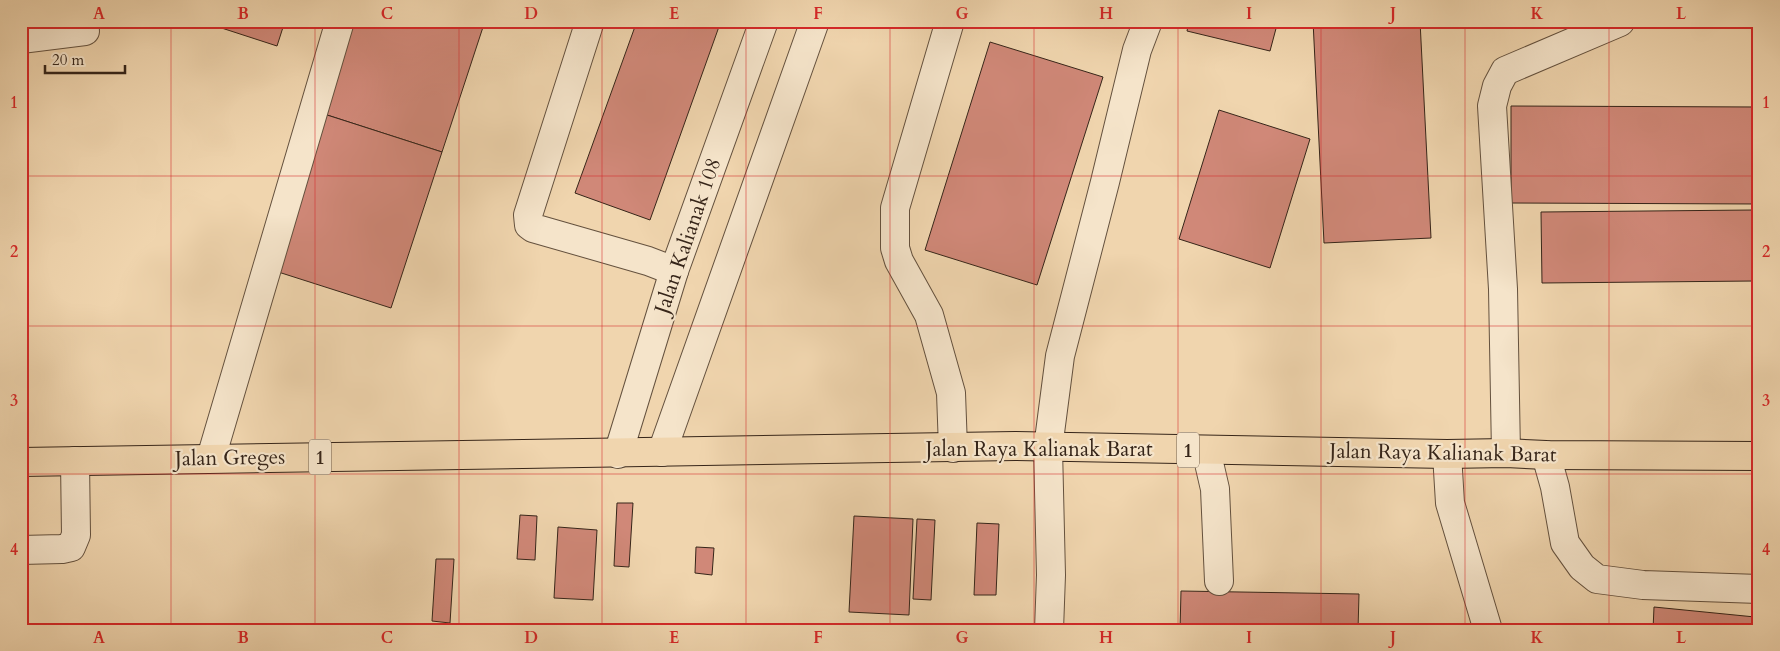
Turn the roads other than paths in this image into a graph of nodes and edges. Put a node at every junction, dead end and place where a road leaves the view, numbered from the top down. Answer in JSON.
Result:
{"nodes":[{"id":1,"x":340,"y":21,"type":"edge"},
{"id":2,"x":590,"y":21,"type":"edge"},
{"id":3,"x":764,"y":21,"type":"edge"},
{"id":4,"x":815,"y":21,"type":"edge"},
{"id":5,"x":950,"y":21,"type":"edge"},
{"id":6,"x":1148,"y":21,"type":"edge"},
{"id":7,"x":1620,"y":22,"type":"dead end"},
{"id":8,"x":85,"y":31,"type":"dead end"},
{"id":9,"x":21,"y":39,"type":"edge"},
{"id":10,"x":674,"y":271,"type":"junction"},
{"id":11,"x":953,"y":448,"type":"junction"},
{"id":12,"x":1048,"y":448,"type":"junction"},
{"id":13,"x":1206,"y":450,"type":"junction"},
{"id":14,"x":662,"y":452,"type":"junction"},
{"id":15,"x":1506,"y":453,"type":"junction"},
{"id":16,"x":618,"y":454,"type":"junction"},
{"id":17,"x":1447,"y":454,"type":"junction"},
{"id":18,"x":1546,"y":455,"type":"junction"},
{"id":19,"x":1759,"y":456,"type":"edge"},
{"id":20,"x":211,"y":458,"type":"junction"},
{"id":21,"x":75,"y":461,"type":"junction"},
{"id":22,"x":21,"y":462,"type":"edge"},
{"id":23,"x":21,"y":550,"type":"edge"},
{"id":24,"x":1219,"y":581,"type":"dead end"},
{"id":25,"x":1759,"y":589,"type":"edge"},
{"id":26,"x":1049,"y":630,"type":"edge"},
{"id":27,"x":1488,"y":630,"type":"edge"}],
"edges":[{"from":1,"to":20,"type":"street"},
{"from":2,"to":10,"type":"street"},
{"from":3,"to":10,"type":"street","name":"Jalan Kalianak 108"},
{"from":4,"to":14,"type":"street"},
{"from":5,"to":11,"type":"street"},
{"from":6,"to":12,"type":"street"},
{"from":7,"to":15,"type":"street"},
{"from":8,"to":9,"type":"street"},
{"from":10,"to":16,"type":"street","name":"Jalan Kalianak 108"},
{"from":11,"to":12,"type":"highway","name":"Jalan Raya Kalianak Barat","number":"1"},
{"from":11,"to":14,"type":"highway","name":"Jalan Raya Kalianak Barat","number":"1"},
{"from":12,"to":13,"type":"highway","name":"Jalan Raya Kalianak Barat","number":"1"},
{"from":12,"to":26,"type":"street"},
{"from":13,"to":17,"type":"highway","name":"Jalan Raya Kalianak Barat","number":"1"},
{"from":13,"to":24,"type":"street"},
{"from":14,"to":16,"type":"highway","name":"Jalan Raya Kalianak Barat","number":"1"},
{"from":15,"to":17,"type":"highway","name":"Jalan Raya Kalianak Barat","number":"1"},
{"from":15,"to":18,"type":"highway","name":"Jalan Raya Kalianak Barat","number":"1"},
{"from":16,"to":20,"type":"highway","name":"Jalan Greges","number":"1"},
{"from":17,"to":27,"type":"street"},
{"from":18,"to":19,"type":"highway","name":"Jalan Raya Kalianak Barat","number":"1"},
{"from":18,"to":25,"type":"street"},
{"from":20,"to":21,"type":"highway","name":"Jalan Greges","number":"1"},
{"from":21,"to":22,"type":"highway","name":"Jalan Greges","number":"1"},
{"from":21,"to":23,"type":"street"}]}
